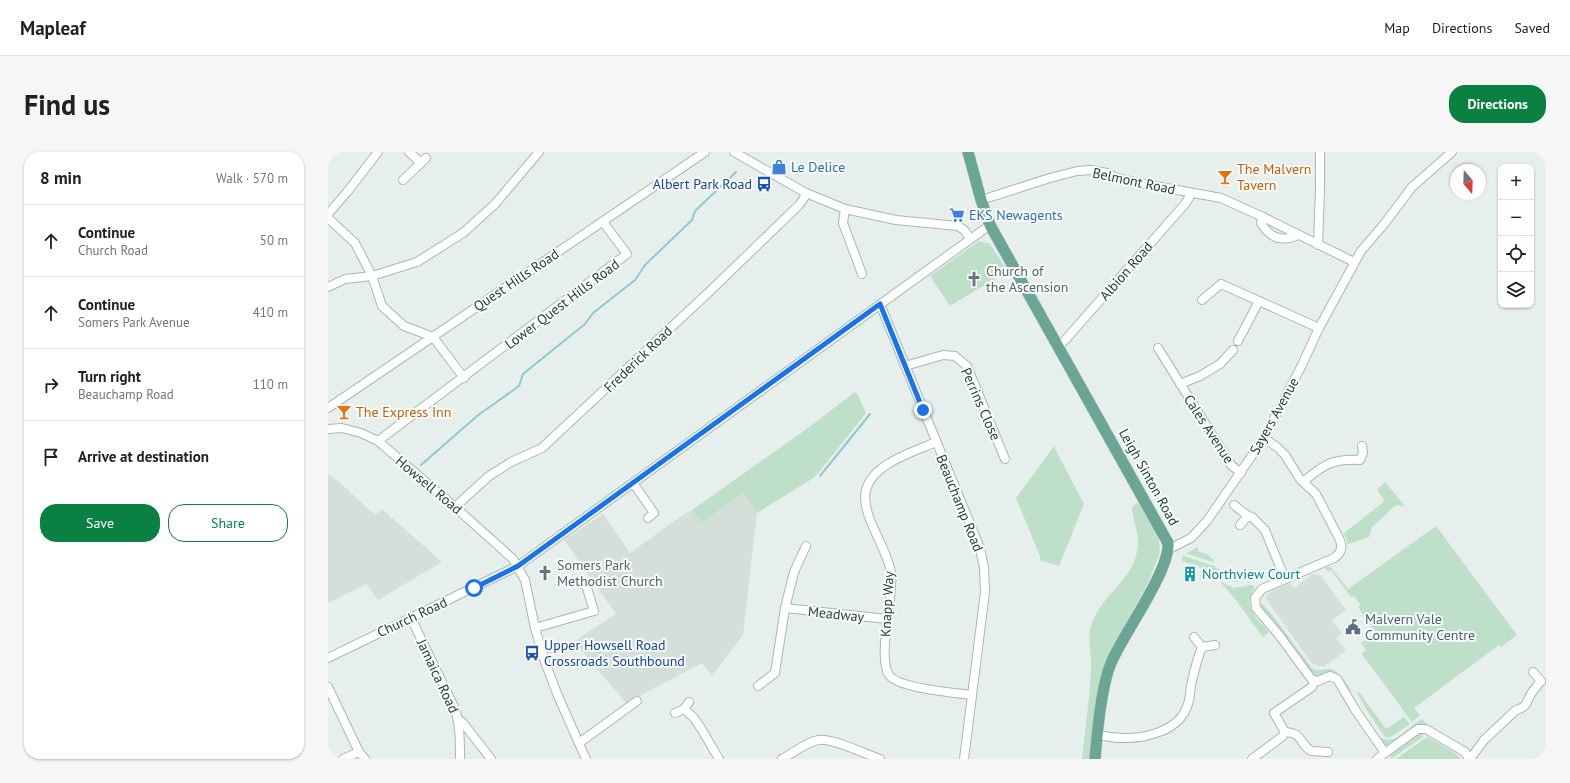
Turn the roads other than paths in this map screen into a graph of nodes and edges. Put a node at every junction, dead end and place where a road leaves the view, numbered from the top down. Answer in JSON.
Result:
{"nodes":[{"id":1,"x":378,"y":152,"type":"edge"},
{"id":2,"x":410,"y":152,"type":"edge"},
{"id":3,"x":539,"y":152,"type":"edge"},
{"id":4,"x":705,"y":152,"type":"edge"},
{"id":5,"x":734,"y":152,"type":"edge"},
{"id":6,"x":968,"y":152,"type":"edge"},
{"id":7,"x":1320,"y":152,"type":"edge"},
{"id":8,"x":1452,"y":152,"type":"edge"},
{"id":9,"x":403,"y":180,"type":"dead end"},
{"id":10,"x":806,"y":193,"type":"junction"},
{"id":11,"x":1192,"y":193,"type":"junction"},
{"id":12,"x":981,"y":200,"type":"junction"},
{"id":13,"x":845,"y":209,"type":"junction"},
{"id":14,"x":328,"y":214,"type":"edge"},
{"id":15,"x":1263,"y":217,"type":"junction"},
{"id":16,"x":328,"y":218,"type":"edge"},
{"id":17,"x":603,"y":222,"type":"junction"},
{"id":18,"x":990,"y":225,"type":"junction"},
{"id":19,"x":1298,"y":235,"type":"junction"},
{"id":20,"x":970,"y":238,"type":"junction"},
{"id":21,"x":1318,"y":245,"type":"junction"},
{"id":22,"x":1354,"y":262,"type":"junction"},
{"id":23,"x":862,"y":274,"type":"dead end"},
{"id":24,"x":372,"y":276,"type":"junction"},
{"id":25,"x":328,"y":287,"type":"edge"},
{"id":26,"x":1202,"y":300,"type":"dead end"},
{"id":27,"x":1259,"y":301,"type":"junction"},
{"id":28,"x":880,"y":304,"type":"junction"},
{"id":29,"x":1319,"y":328,"type":"junction"},
{"id":30,"x":433,"y":337,"type":"junction"},
{"id":31,"x":1238,"y":341,"type":"dead end"},
{"id":32,"x":1058,"y":348,"type":"junction"},
{"id":33,"x":1158,"y":348,"type":"dead end"},
{"id":34,"x":1233,"y":350,"type":"dead end"},
{"id":35,"x":904,"y":366,"type":"junction"},
{"id":36,"x":464,"y":378,"type":"junction"},
{"id":37,"x":1180,"y":384,"type":"junction"},
{"id":38,"x":330,"y":403,"type":"edge"},
{"id":39,"x":328,"y":429,"type":"edge"},
{"id":40,"x":1264,"y":438,"type":"junction"},
{"id":41,"x":378,"y":441,"type":"junction"},
{"id":42,"x":936,"y":442,"type":"junction"},
{"id":43,"x":1362,"y":446,"type":"dead end"},
{"id":44,"x":1005,"y":459,"type":"dead end"},
{"id":45,"x":1241,"y":473,"type":"junction"},
{"id":46,"x":1303,"y":482,"type":"junction"},
{"id":47,"x":633,"y":483,"type":"junction"},
{"id":48,"x":1234,"y":505,"type":"dead end"},
{"id":49,"x":455,"y":507,"type":"junction"},
{"id":50,"x":1248,"y":516,"type":"junction"},
{"id":51,"x":648,"y":518,"type":"dead end"},
{"id":52,"x":1240,"y":525,"type":"dead end"},
{"id":53,"x":806,"y":546,"type":"dead end"},
{"id":54,"x":1169,"y":549,"type":"junction"},
{"id":55,"x":518,"y":566,"type":"junction"},
{"id":56,"x":1285,"y":579,"type":"junction"},
{"id":57,"x":586,"y":585,"type":"dead end"},
{"id":58,"x":785,"y":608,"type":"junction"},
{"id":59,"x":411,"y":618,"type":"junction"},
{"id":60,"x":888,"y":619,"type":"junction"},
{"id":61,"x":535,"y":628,"type":"junction"},
{"id":62,"x":1194,"y":637,"type":"dead end"},
{"id":63,"x":1215,"y":645,"type":"dead end"},
{"id":64,"x":1202,"y":647,"type":"junction"},
{"id":65,"x":328,"y":658,"type":"edge"},
{"id":66,"x":1533,"y":672,"type":"dead end"},
{"id":67,"x":1315,"y":681,"type":"junction"},
{"id":68,"x":1544,"y":681,"type":"edge"},
{"id":69,"x":758,"y":686,"type":"dead end"},
{"id":70,"x":328,"y":687,"type":"edge"},
{"id":71,"x":972,"y":695,"type":"junction"},
{"id":72,"x":637,"y":701,"type":"dead end"},
{"id":73,"x":675,"y":713,"type":"dead end"},
{"id":74,"x":458,"y":719,"type":"junction"},
{"id":75,"x":1285,"y":732,"type":"junction"},
{"id":76,"x":1098,"y":735,"type":"junction"},
{"id":77,"x":579,"y":743,"type":"junction"},
{"id":78,"x":359,"y":752,"type":"junction"},
{"id":79,"x":1328,"y":752,"type":"dead end"},
{"id":80,"x":1385,"y":753,"type":"junction"},
{"id":81,"x":343,"y":759,"type":"edge"},
{"id":82,"x":365,"y":759,"type":"edge"},
{"id":83,"x":460,"y":759,"type":"edge"},
{"id":84,"x":491,"y":759,"type":"edge"},
{"id":85,"x":586,"y":759,"type":"edge"},
{"id":86,"x":719,"y":759,"type":"edge"},
{"id":87,"x":782,"y":759,"type":"edge"},
{"id":88,"x":880,"y":759,"type":"edge"},
{"id":89,"x":964,"y":759,"type":"edge"},
{"id":90,"x":1095,"y":759,"type":"edge"},
{"id":91,"x":1252,"y":759,"type":"edge"},
{"id":92,"x":1376,"y":759,"type":"edge"},
{"id":93,"x":1470,"y":759,"type":"edge"}],
"edges":[{"from":1,"to":14,"type":"street"},
{"from":2,"to":9,"type":"street"},
{"from":3,"to":24,"type":"street"},
{"from":4,"to":17,"type":"street","name":"Quest Hills Road"},
{"from":5,"to":10,"type":"street"},
{"from":6,"to":12,"type":"main road","name":"Leigh Sinton Road"},
{"from":7,"to":21,"type":"street"},
{"from":8,"to":22,"type":"street","name":"Sayers Avenue"},
{"from":10,"to":13,"type":"street"},
{"from":10,"to":49,"type":"street","name":"Frederick Road"},
{"from":11,"to":12,"type":"street","name":"Belmont Road"},
{"from":11,"to":15,"type":"street","name":"Belmont Road"},
{"from":11,"to":32,"type":"street","name":"Albion Road"},
{"from":12,"to":18,"type":"main road","name":"Leigh Sinton Road"},
{"from":13,"to":20,"type":"street"},
{"from":13,"to":23,"type":"street"},
{"from":15,"to":19,"type":"street","name":"Belmont Road"},
{"from":15,"to":19,"type":"street"},
{"from":16,"to":24,"type":"street"},
{"from":17,"to":30,"type":"street","name":"Quest Hills Road"},
{"from":17,"to":36,"type":"street","name":"Lower Quest Hills Road"},
{"from":18,"to":20,"type":"street","name":"Church Road"},
{"from":18,"to":32,"type":"main road","name":"Leigh Sinton Road"},
{"from":19,"to":21,"type":"street","name":"Belmont Road"},
{"from":20,"to":28,"type":"street","name":"Church Road"},
{"from":21,"to":22,"type":"street","name":"Belmont Road"},
{"from":22,"to":29,"type":"street","name":"Sayers Avenue"},
{"from":24,"to":25,"type":"street"},
{"from":24,"to":30,"type":"street"},
{"from":26,"to":27,"type":"street"},
{"from":27,"to":29,"type":"street"},
{"from":27,"to":31,"type":"street"},
{"from":28,"to":35,"type":"street","name":"Beauchamp Road"},
{"from":28,"to":47,"type":"street","name":"Church Road"},
{"from":29,"to":40,"type":"street","name":"Sayers Avenue"},
{"from":30,"to":36,"type":"street"},
{"from":30,"to":38,"type":"street","name":"Quest Hills Road"},
{"from":32,"to":54,"type":"main road","name":"Leigh Sinton Road"},
{"from":33,"to":37,"type":"street","name":"Cales Avenue"},
{"from":34,"to":37,"type":"street","name":"Cales Avenue"},
{"from":35,"to":42,"type":"street","name":"Beauchamp Road"},
{"from":35,"to":44,"type":"street","name":"Perrins Close"},
{"from":36,"to":41,"type":"street","name":"Lower Quest Hills Road"},
{"from":37,"to":45,"type":"street","name":"Cales Avenue"},
{"from":39,"to":41,"type":"street","name":"Howsell Road"},
{"from":40,"to":45,"type":"street","name":"Sayers Avenue"},
{"from":40,"to":46,"type":"street"},
{"from":41,"to":49,"type":"street","name":"Howsell Road"},
{"from":42,"to":60,"type":"street","name":"Knapp Way"},
{"from":42,"to":71,"type":"street","name":"Beauchamp Road"},
{"from":43,"to":46,"type":"street"},
{"from":45,"to":54,"type":"street","name":"Sayers Avenue"},
{"from":46,"to":56,"type":"street"},
{"from":47,"to":51,"type":"street"},
{"from":47,"to":55,"type":"street","name":"Church Road"},
{"from":48,"to":50,"type":"street"},
{"from":49,"to":55,"type":"street","name":"Howsell Road"},
{"from":50,"to":52,"type":"street"},
{"from":50,"to":56,"type":"street"},
{"from":53,"to":58,"type":"street"},
{"from":54,"to":76,"type":"main road","name":"Leigh Sinton Road"},
{"from":55,"to":59,"type":"street","name":"Church Road"},
{"from":55,"to":61,"type":"street","name":"Howsell Road"},
{"from":56,"to":67,"type":"street"},
{"from":57,"to":61,"type":"street"},
{"from":58,"to":60,"type":"street","name":"Meadway"},
{"from":58,"to":69,"type":"street"},
{"from":59,"to":65,"type":"street","name":"Church Road"},
{"from":59,"to":74,"type":"street","name":"Jamaica Road"},
{"from":60,"to":71,"type":"street","name":"Knapp Way"},
{"from":61,"to":77,"type":"street","name":"Howsell Road"},
{"from":62,"to":64,"type":"street"},
{"from":63,"to":64,"type":"street"},
{"from":64,"to":76,"type":"street"},
{"from":66,"to":68,"type":"street"},
{"from":67,"to":75,"type":"street"},
{"from":67,"to":80,"type":"street"},
{"from":68,"to":93,"type":"street"},
{"from":70,"to":78,"type":"street"},
{"from":71,"to":89,"type":"street","name":"Beauchamp Road"},
{"from":72,"to":77,"type":"street"},
{"from":73,"to":86,"type":"street"},
{"from":74,"to":83,"type":"street","name":"Jamaica Road"},
{"from":74,"to":84,"type":"street"},
{"from":75,"to":79,"type":"street"},
{"from":75,"to":91,"type":"street"},
{"from":76,"to":90,"type":"main road","name":"Leigh Sinton Road"},
{"from":77,"to":85,"type":"street","name":"Howsell Road"},
{"from":78,"to":81,"type":"street"},
{"from":78,"to":82,"type":"street"},
{"from":80,"to":92,"type":"street"},
{"from":80,"to":93,"type":"street"},
{"from":87,"to":88,"type":"street"}]}
